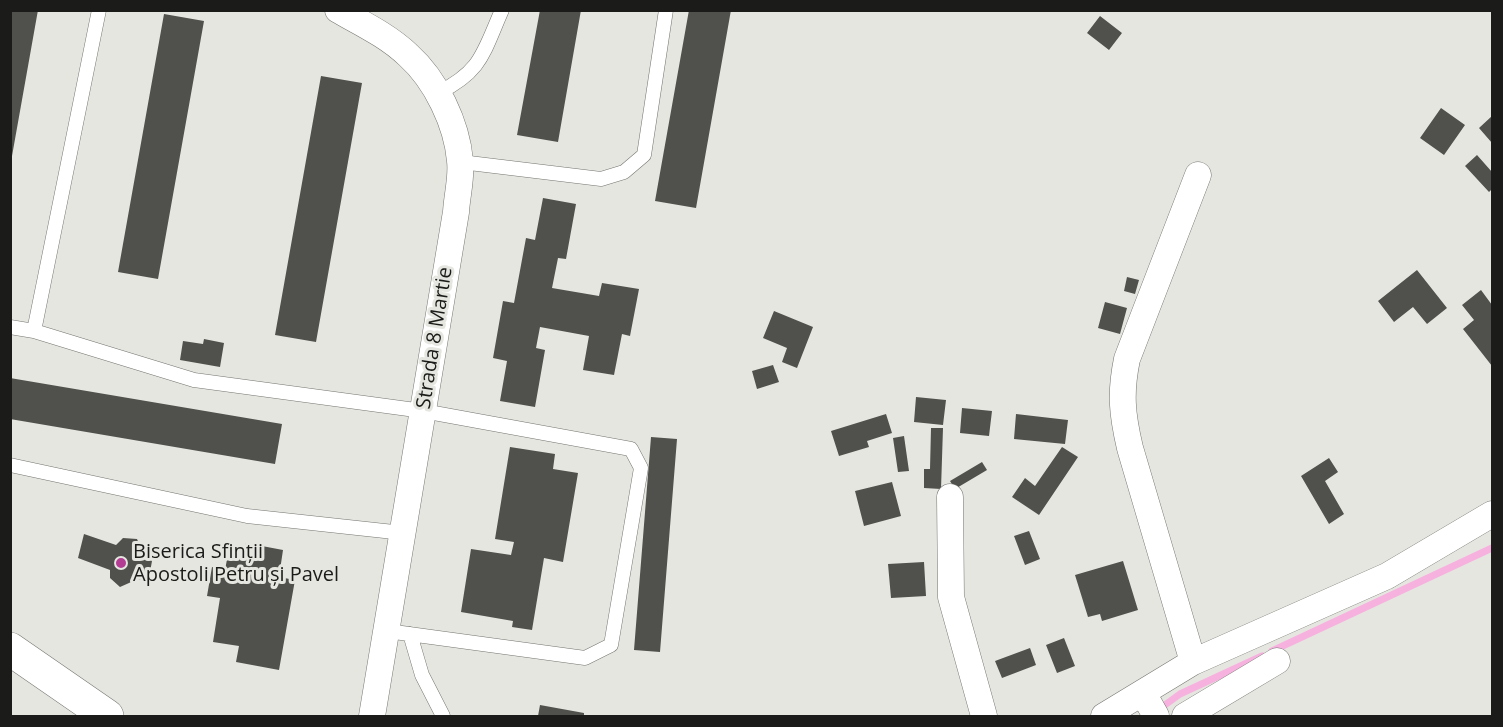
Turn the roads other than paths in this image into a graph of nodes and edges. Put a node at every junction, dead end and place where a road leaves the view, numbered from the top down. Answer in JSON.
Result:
{"nodes":[{"id":1,"x":99,"y":10,"type":"edge"},
{"id":2,"x":338,"y":10,"type":"edge"},
{"id":3,"x":502,"y":10,"type":"edge"},
{"id":4,"x":666,"y":10,"type":"edge"},
{"id":5,"x":438,"y":93,"type":"junction"},
{"id":6,"x":461,"y":162,"type":"junction"},
{"id":7,"x":1198,"y":175,"type":"dead end"},
{"id":8,"x":10,"y":327,"type":"edge"},
{"id":9,"x":33,"y":331,"type":"junction"},
{"id":10,"x":423,"y":411,"type":"junction"},
{"id":11,"x":10,"y":465,"type":"edge"},
{"id":12,"x":950,"y":497,"type":"dead end"},
{"id":13,"x":1492,"y":514,"type":"edge"},
{"id":14,"x":403,"y":532,"type":"junction"},
{"id":15,"x":398,"y":633,"type":"junction"},
{"id":16,"x":10,"y":649,"type":"edge"},
{"id":17,"x":1277,"y":661,"type":"dead end"},
{"id":18,"x":1193,"y":662,"type":"junction"},
{"id":19,"x":1148,"y":702,"type":"edge"},
{"id":20,"x":107,"y":717,"type":"edge"},
{"id":21,"x":372,"y":717,"type":"edge"},
{"id":22,"x":443,"y":717,"type":"edge"},
{"id":23,"x":984,"y":717,"type":"edge"},
{"id":24,"x":1104,"y":717,"type":"edge"},
{"id":25,"x":1185,"y":717,"type":"edge"}],
"edges":[{"from":1,"to":9,"type":"lane"},
{"from":2,"to":5,"type":"street","name":"Strada 8 Martie"},
{"from":3,"to":5,"type":"lane"},
{"from":4,"to":6,"type":"lane"},
{"from":5,"to":6,"type":"street","name":"Strada 8 Martie"},
{"from":6,"to":10,"type":"street","name":"Strada 8 Martie"},
{"from":7,"to":18,"type":"street"},
{"from":8,"to":9,"type":"lane"},
{"from":9,"to":10,"type":"lane"},
{"from":10,"to":14,"type":"street","name":"Strada 8 Martie"},
{"from":10,"to":15,"type":"lane"},
{"from":11,"to":14,"type":"lane"},
{"from":12,"to":23,"type":"street"},
{"from":13,"to":18,"type":"street"},
{"from":14,"to":15,"type":"street","name":"Strada 8 Martie"},
{"from":15,"to":21,"type":"street","name":"Strada 8 Martie"},
{"from":15,"to":22,"type":"lane"},
{"from":16,"to":20,"type":"main road"},
{"from":17,"to":25,"type":"street"},
{"from":18,"to":19,"type":"street"},
{"from":19,"to":24,"type":"street"}]}
